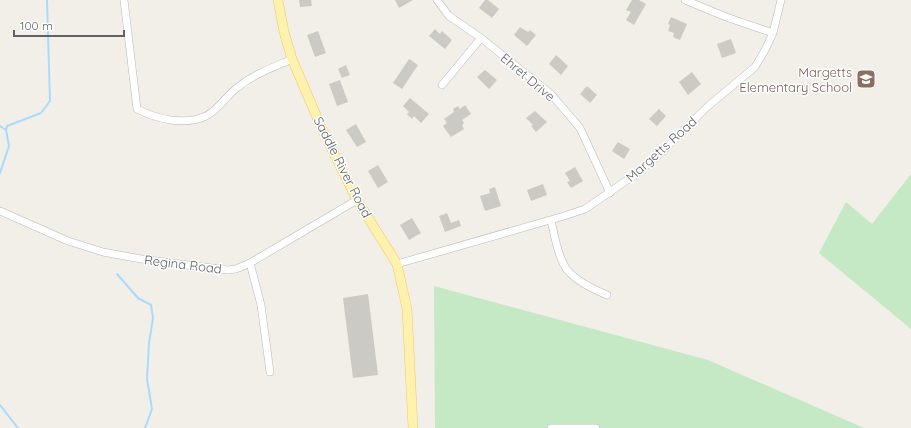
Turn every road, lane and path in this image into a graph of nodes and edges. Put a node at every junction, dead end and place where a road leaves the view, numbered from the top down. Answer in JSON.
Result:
{"nodes":[{"id":1,"x":124,"y":0,"type":"edge"},
{"id":2,"x":278,"y":0,"type":"edge"},
{"id":3,"x":437,"y":0,"type":"edge"},
{"id":4,"x":685,"y":0,"type":"edge"},
{"id":5,"x":781,"y":0,"type":"edge"},
{"id":6,"x":773,"y":33,"type":"junction"},
{"id":7,"x":481,"y":38,"type":"junction"},
{"id":8,"x":292,"y":59,"type":"junction"},
{"id":9,"x":442,"y":84,"type":"dead end"},
{"id":10,"x":610,"y":193,"type":"junction"},
{"id":11,"x":357,"y":200,"type":"junction"},
{"id":12,"x":0,"y":211,"type":"edge"},
{"id":13,"x":551,"y":220,"type":"junction"},
{"id":14,"x":250,"y":263,"type":"junction"},
{"id":15,"x":397,"y":264,"type":"junction"},
{"id":16,"x":607,"y":295,"type":"dead end"},
{"id":17,"x":270,"y":372,"type":"dead end"},
{"id":18,"x":413,"y":428,"type":"edge"},
{"id":19,"x":551,"y":428,"type":"edge"},
{"id":20,"x":596,"y":428,"type":"edge"}],
"edges":[{"from":1,"to":8,"type":"street"},
{"from":2,"to":8,"type":"main road","name":"Saddle River Road"},
{"from":3,"to":7,"type":"street","name":"Ehret Drive"},
{"from":4,"to":6,"type":"street"},
{"from":5,"to":6,"type":"street","name":"Margetts Road"},
{"from":6,"to":10,"type":"street","name":"Margetts Road"},
{"from":7,"to":9,"type":"street"},
{"from":7,"to":10,"type":"street","name":"Ehret Drive"},
{"from":8,"to":11,"type":"main road","name":"Saddle River Road"},
{"from":10,"to":13,"type":"street","name":"Margetts Road"},
{"from":11,"to":14,"type":"street","name":"Regina Road"},
{"from":11,"to":15,"type":"main road","name":"Saddle River Road"},
{"from":12,"to":14,"type":"street","name":"Regina Road"},
{"from":13,"to":15,"type":"street","name":"Margetts Road"},
{"from":13,"to":16,"type":"street"},
{"from":14,"to":17,"type":"street"},
{"from":15,"to":18,"type":"main road","name":"Saddle River Road"},
{"from":19,"to":20,"type":"street"}]}
